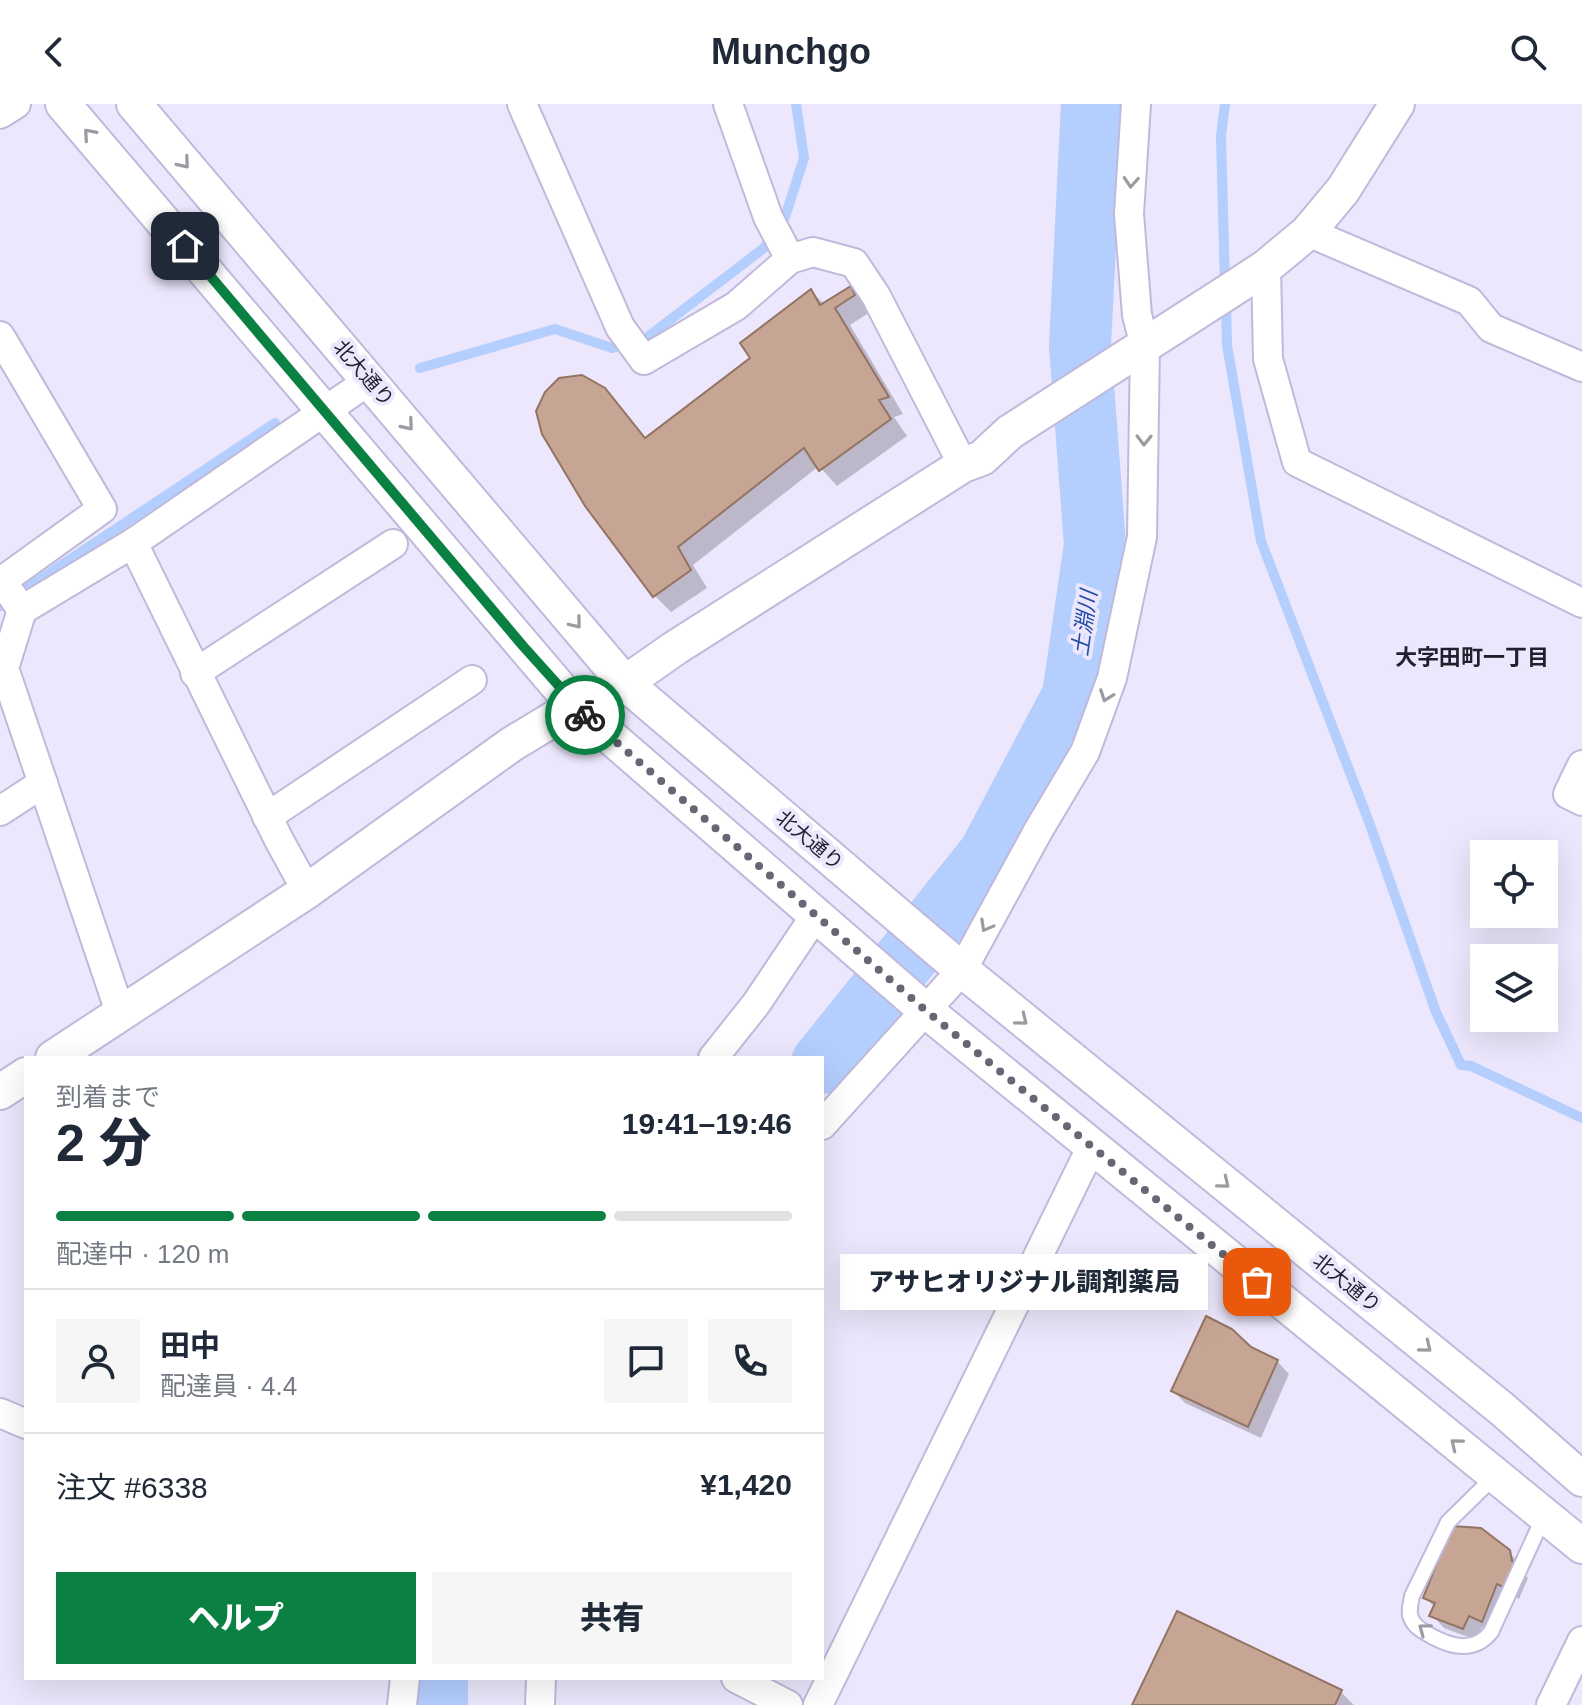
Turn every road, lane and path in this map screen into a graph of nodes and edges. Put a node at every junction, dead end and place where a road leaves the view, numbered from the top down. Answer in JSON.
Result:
{"nodes":[{"id":1,"x":16,"y":104,"type":"edge"},
{"id":2,"x":63,"y":104,"type":"edge"},
{"id":3,"x":134,"y":104,"type":"edge"},
{"id":4,"x":522,"y":104,"type":"edge"},
{"id":5,"x":728,"y":104,"type":"edge"},
{"id":6,"x":1136,"y":104,"type":"edge"},
{"id":7,"x":1397,"y":104,"type":"edge"},
{"id":8,"x":0,"y":114,"type":"edge"},
{"id":9,"x":1308,"y":232,"type":"junction"},
{"id":10,"x":779,"y":238,"type":"junction"},
{"id":11,"x":1266,"y":267,"type":"junction"},
{"id":12,"x":0,"y":336,"type":"edge"},
{"id":13,"x":1136,"y":351,"type":"junction"},
{"id":14,"x":1582,"y":367,"type":"edge"},
{"id":15,"x":370,"y":380,"type":"junction"},
{"id":16,"x":326,"y":412,"type":"junction"},
{"id":17,"x":963,"y":465,"type":"junction"},
{"id":18,"x":133,"y":543,"type":"junction"},
{"id":19,"x":393,"y":544,"type":"dead end"},
{"id":20,"x":15,"y":600,"type":"junction"},
{"id":21,"x":1582,"y":603,"type":"edge"},
{"id":22,"x":2,"y":668,"type":"edge"},
{"id":23,"x":195,"y":673,"type":"junction"},
{"id":24,"x":472,"y":680,"type":"dead end"},
{"id":25,"x":625,"y":683,"type":"junction"},
{"id":26,"x":575,"y":706,"type":"junction"},
{"id":27,"x":1582,"y":765,"type":"edge"},
{"id":28,"x":43,"y":783,"type":"junction"},
{"id":29,"x":1582,"y":801,"type":"edge"},
{"id":30,"x":0,"y":811,"type":"edge"},
{"id":31,"x":267,"y":817,"type":"junction"},
{"id":32,"x":307,"y":891,"type":"junction"},
{"id":33,"x":821,"y":921,"type":"junction"},
{"id":34,"x":955,"y":964,"type":"junction"},
{"id":35,"x":920,"y":1005,"type":"junction"},
{"id":36,"x":121,"y":1015,"type":"junction"},
{"id":37,"x":56,"y":1056,"type":"edge"},
{"id":38,"x":715,"y":1056,"type":"edge"},
{"id":39,"x":24,"y":1076,"type":"edge"},
{"id":40,"x":0,"y":1092,"type":"edge"},
{"id":41,"x":824,"y":1123,"type":"edge"},
{"id":42,"x":1091,"y":1148,"type":"junction"},
{"id":43,"x":0,"y":1413,"type":"edge"},
{"id":44,"x":24,"y":1423,"type":"edge"},
{"id":45,"x":1495,"y":1476,"type":"junction"},
{"id":46,"x":1582,"y":1479,"type":"edge"},
{"id":47,"x":1544,"y":1515,"type":"junction"},
{"id":48,"x":1582,"y":1546,"type":"edge"},
{"id":49,"x":1582,"y":1641,"type":"edge"},
{"id":50,"x":405,"y":1680,"type":"edge"},
{"id":51,"x":541,"y":1680,"type":"edge"},
{"id":52,"x":740,"y":1680,"type":"edge"},
{"id":53,"x":402,"y":1705,"type":"edge"},
{"id":54,"x":540,"y":1705,"type":"edge"},
{"id":55,"x":788,"y":1705,"type":"edge"},
{"id":56,"x":818,"y":1705,"type":"edge"},
{"id":57,"x":1551,"y":1705,"type":"edge"}],
"edges":[{"from":1,"to":8,"type":"street"},
{"from":16,"to":2,"type":"street","one_way":true},
{"from":3,"to":15,"type":"street","name":"北大通り","one_way":true},
{"from":4,"to":10,"type":"street"},
{"from":5,"to":10,"type":"street"},
{"from":6,"to":13,"type":"street","one_way":true},
{"from":7,"to":9,"type":"street"},
{"from":9,"to":11,"type":"street"},
{"from":9,"to":14,"type":"street"},
{"from":10,"to":17,"type":"street"},
{"from":11,"to":13,"type":"street"},
{"from":11,"to":21,"type":"street"},
{"from":12,"to":20,"type":"street"},
{"from":13,"to":17,"type":"street"},
{"from":13,"to":34,"type":"street","one_way":true},
{"from":15,"to":16,"type":"street"},
{"from":15,"to":25,"type":"street","name":"北大通り","one_way":true},
{"from":16,"to":18,"type":"street"},
{"from":16,"to":26,"type":"street"},
{"from":17,"to":25,"type":"street"},
{"from":18,"to":20,"type":"street"},
{"from":18,"to":23,"type":"street"},
{"from":19,"to":23,"type":"street"},
{"from":20,"to":22,"type":"street"},
{"from":22,"to":28,"type":"street"},
{"from":23,"to":31,"type":"street"},
{"from":24,"to":31,"type":"street"},
{"from":25,"to":26,"type":"street"},
{"from":25,"to":34,"type":"street","name":"北大通り"},
{"from":26,"to":32,"type":"street"},
{"from":26,"to":33,"type":"street"},
{"from":27,"to":29,"type":"street"},
{"from":28,"to":30,"type":"street"},
{"from":28,"to":36,"type":"street"},
{"from":31,"to":32,"type":"street"},
{"from":32,"to":36,"type":"street"},
{"from":33,"to":35,"type":"street"},
{"from":33,"to":38,"type":"street"},
{"from":34,"to":35,"type":"street"},
{"from":34,"to":46,"type":"street","name":"北大通り","one_way":true},
{"from":35,"to":41,"type":"street"},
{"from":35,"to":42,"type":"street"},
{"from":36,"to":37,"type":"street"},
{"from":39,"to":40,"type":"street"},
{"from":45,"to":42,"type":"street","one_way":true},
{"from":42,"to":56,"type":"street"},
{"from":43,"to":44,"type":"street"},
{"from":45,"to":47,"type":"street"},
{"from":47,"to":45,"type":"lane","one_way":true},
{"from":47,"to":48,"type":"street"},
{"from":49,"to":57,"type":"street"},
{"from":50,"to":53,"type":"street"},
{"from":51,"to":54,"type":"street"},
{"from":52,"to":55,"type":"street"}]}
